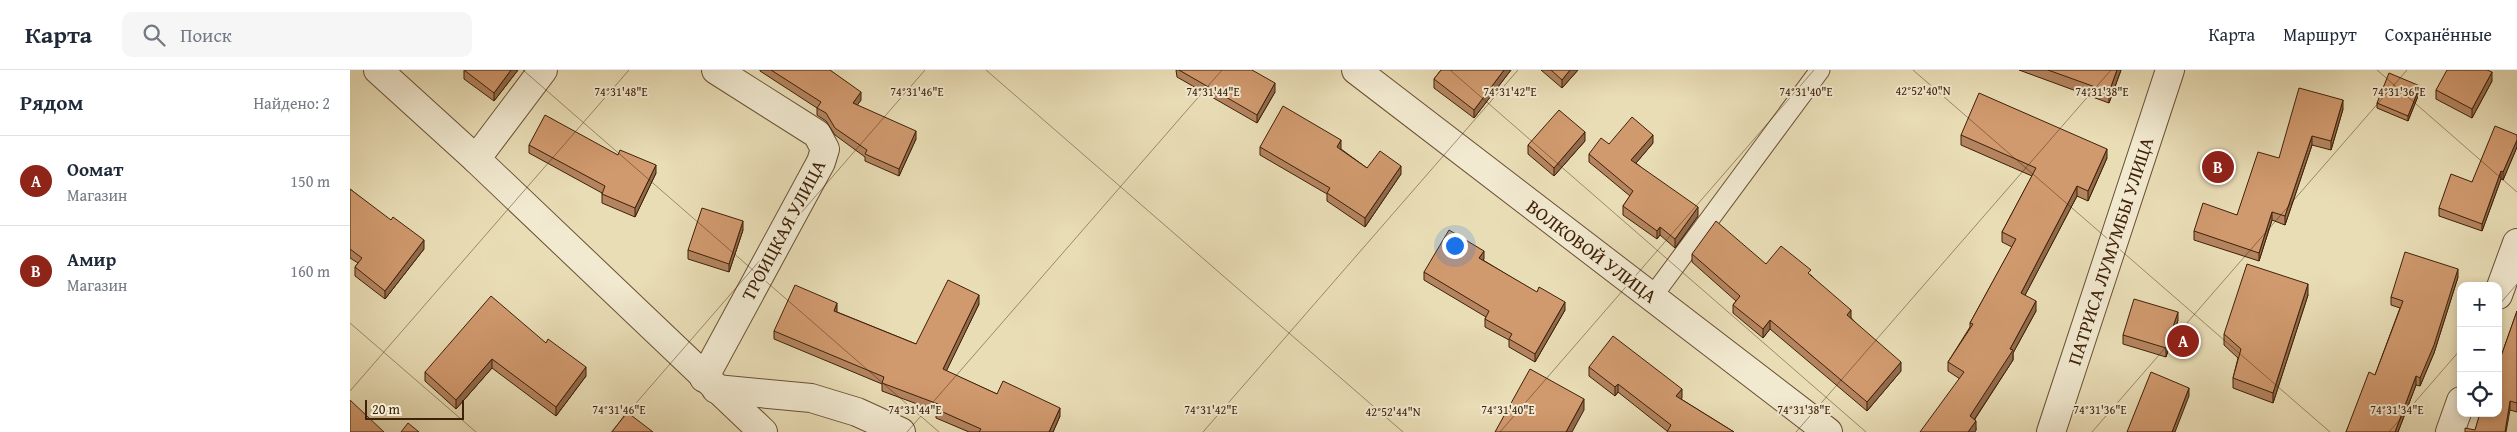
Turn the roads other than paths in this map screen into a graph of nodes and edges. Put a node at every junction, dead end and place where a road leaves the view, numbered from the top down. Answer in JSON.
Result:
{"nodes":[{"id":1,"x":378,"y":70,"type":"edge"},
{"id":2,"x":543,"y":70,"type":"edge"},
{"id":3,"x":716,"y":70,"type":"edge"},
{"id":4,"x":1356,"y":70,"type":"edge"},
{"id":5,"x":1820,"y":70,"type":"edge"},
{"id":6,"x":2170,"y":70,"type":"edge"},
{"id":7,"x":476,"y":159,"type":"junction"},
{"id":8,"x":2517,"y":243,"type":"edge"},
{"id":9,"x":2502,"y":285,"type":"edge"},
{"id":10,"x":1652,"y":297,"type":"junction"},
{"id":11,"x":710,"y":383,"type":"junction"},
{"id":12,"x":2457,"y":412,"type":"edge"},
{"id":13,"x":763,"y":432,"type":"edge"},
{"id":14,"x":901,"y":432,"type":"edge"},
{"id":15,"x":1828,"y":432,"type":"edge"},
{"id":16,"x":2051,"y":432,"type":"edge"},
{"id":17,"x":2450,"y":432,"type":"edge"}],
"edges":[{"from":1,"to":7,"type":"street"},
{"from":2,"to":7,"type":"street"},
{"from":3,"to":11,"type":"street","name":"ТРОИЦКАЯ УЛИЦА"},
{"from":4,"to":10,"type":"street","name":"ВОЛКОВОЙ УЛИЦА"},
{"from":5,"to":10,"type":"lane"},
{"from":6,"to":16,"type":"street","name":"ПАТРИСА ЛУМУМБЫ УЛИЦА"},
{"from":7,"to":11,"type":"street"},
{"from":8,"to":9,"type":"street"},
{"from":10,"to":15,"type":"street","name":"ВОЛКОВОЙ УЛИЦА"},
{"from":11,"to":13,"type":"street"},
{"from":11,"to":14,"type":"street"},
{"from":12,"to":17,"type":"street"}]}
